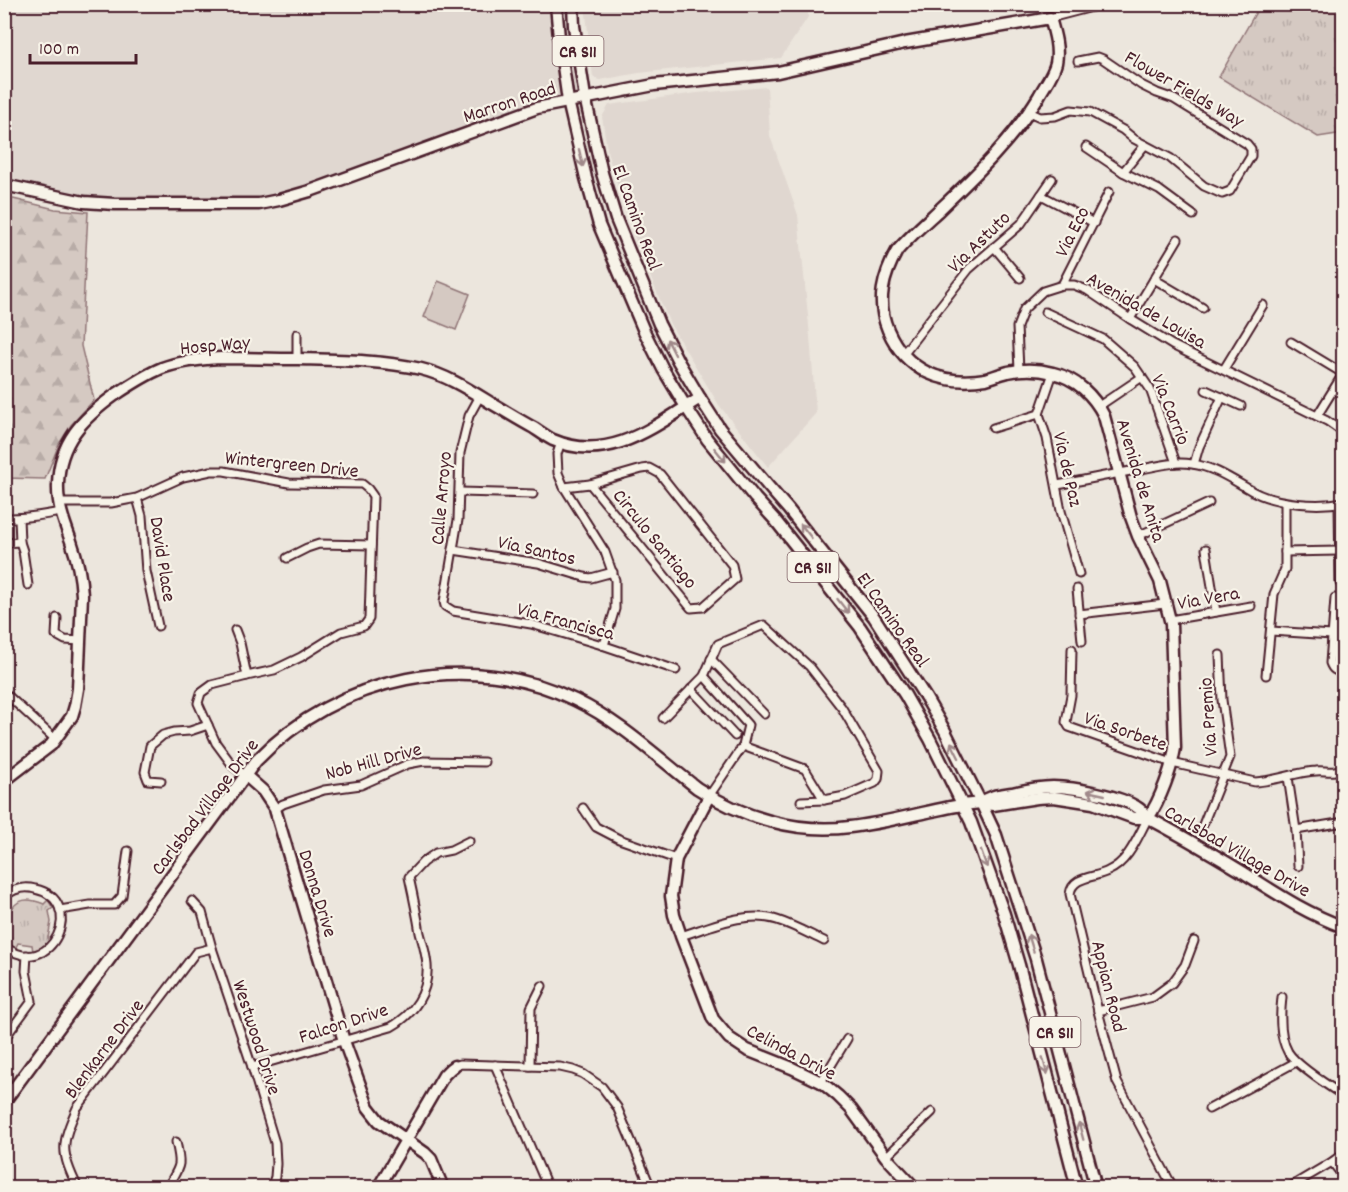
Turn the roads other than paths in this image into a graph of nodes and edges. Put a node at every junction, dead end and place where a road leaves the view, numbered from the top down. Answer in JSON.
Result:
{"nodes":[{"id":1,"x":556,"y":4,"type":"edge"},
{"id":2,"x":573,"y":4,"type":"edge"},
{"id":3,"x":1100,"y":5,"type":"edge"},
{"id":4,"x":1050,"y":18,"type":"junction"},
{"id":5,"x":1078,"y":61,"type":"dead end"},
{"id":6,"x":585,"y":98,"type":"junction"},
{"id":7,"x":568,"y":100,"type":"junction"},
{"id":8,"x":1029,"y":112,"type":"junction"},
{"id":9,"x":1145,"y":145,"type":"junction"},
{"id":10,"x":1086,"y":147,"type":"dead end"},
{"id":11,"x":1123,"y":171,"type":"junction"},
{"id":12,"x":1052,"y":179,"type":"dead end"},
{"id":13,"x":4,"y":185,"type":"edge"},
{"id":14,"x":1109,"y":192,"type":"dead end"},
{"id":15,"x":1041,"y":195,"type":"junction"},
{"id":16,"x":1193,"y":215,"type":"dead end"},
{"id":17,"x":1094,"y":223,"type":"junction"},
{"id":18,"x":1178,"y":239,"type":"dead end"},
{"id":19,"x":994,"y":247,"type":"junction"},
{"id":20,"x":1020,"y":278,"type":"dead end"},
{"id":21,"x":1154,"y":279,"type":"junction"},
{"id":22,"x":1062,"y":285,"type":"junction"},
{"id":23,"x":1263,"y":305,"type":"dead end"},
{"id":24,"x":1203,"y":308,"type":"dead end"},
{"id":25,"x":1046,"y":312,"type":"dead end"},
{"id":26,"x":1130,"y":319,"type":"junction"},
{"id":27,"x":297,"y":334,"type":"dead end"},
{"id":28,"x":1291,"y":342,"type":"dead end"},
{"id":29,"x":903,"y":354,"type":"junction"},
{"id":30,"x":297,"y":359,"type":"junction"},
{"id":31,"x":1224,"y":369,"type":"junction"},
{"id":32,"x":1019,"y":370,"type":"junction"},
{"id":33,"x":1053,"y":373,"type":"junction"},
{"id":34,"x":1343,"y":374,"type":"edge"},
{"id":35,"x":1142,"y":377,"type":"junction"},
{"id":36,"x":1206,"y":390,"type":"dead end"},
{"id":37,"x":480,"y":396,"type":"junction"},
{"id":38,"x":1222,"y":397,"type":"junction"},
{"id":39,"x":700,"y":398,"type":"junction"},
{"id":40,"x":1099,"y":406,"type":"junction"},
{"id":41,"x":1240,"y":406,"type":"dead end"},
{"id":42,"x":686,"y":407,"type":"junction"},
{"id":43,"x":1039,"y":414,"type":"junction"},
{"id":44,"x":1317,"y":416,"type":"junction"},
{"id":45,"x":993,"y":428,"type":"dead end"},
{"id":46,"x":1344,"y":433,"type":"edge"},
{"id":47,"x":561,"y":442,"type":"junction"},
{"id":48,"x":1176,"y":463,"type":"junction"},
{"id":49,"x":1194,"y":464,"type":"junction"},
{"id":50,"x":1120,"y":473,"type":"junction"},
{"id":51,"x":591,"y":483,"type":"junction"},
{"id":52,"x":1057,"y":485,"type":"junction"},
{"id":53,"x":564,"y":487,"type":"junction"},
{"id":54,"x":460,"y":492,"type":"junction"},
{"id":55,"x":533,"y":494,"type":"dead end"},
{"id":56,"x":137,"y":498,"type":"junction"},
{"id":57,"x":1209,"y":502,"type":"dead end"},
{"id":58,"x":1286,"y":502,"type":"junction"},
{"id":59,"x":1342,"y":503,"type":"edge"},
{"id":60,"x":60,"y":507,"type":"junction"},
{"id":61,"x":4,"y":518,"type":"edge"},
{"id":62,"x":18,"y":518,"type":"junction"},
{"id":63,"x":1138,"y":536,"type":"junction"},
{"id":64,"x":20,"y":542,"type":"junction"},
{"id":65,"x":4,"y":543,"type":"edge"},
{"id":66,"x":371,"y":545,"type":"junction"},
{"id":67,"x":1206,"y":549,"type":"dead end"},
{"id":68,"x":453,"y":550,"type":"junction"},
{"id":69,"x":1340,"y":551,"type":"junction"},
{"id":70,"x":1286,"y":552,"type":"junction"},
{"id":71,"x":287,"y":558,"type":"dead end"},
{"id":72,"x":613,"y":572,"type":"junction"},
{"id":73,"x":1079,"y":574,"type":"dead end"},
{"id":74,"x":1340,"y":582,"type":"dead end"},
{"id":75,"x":28,"y":585,"type":"dead end"},
{"id":76,"x":1077,"y":589,"type":"dead end"},
{"id":77,"x":1335,"y":598,"type":"dead end"},
{"id":78,"x":1166,"y":604,"type":"junction"},
{"id":79,"x":445,"y":606,"type":"joint"},
{"id":80,"x":1251,"y":606,"type":"dead end"},
{"id":81,"x":1216,"y":612,"type":"junction"},
{"id":82,"x":1079,"y":614,"type":"junction"},
{"id":83,"x":57,"y":618,"type":"dead end"},
{"id":84,"x":1170,"y":620,"type":"junction"},
{"id":85,"x":158,"y":626,"type":"dead end"},
{"id":86,"x":235,"y":630,"type":"dead end"},
{"id":87,"x":1271,"y":631,"type":"junction"},
{"id":88,"x":1332,"y":635,"type":"junction"},
{"id":89,"x":81,"y":641,"type":"junction"},
{"id":90,"x":1082,"y":641,"type":"dead end"},
{"id":91,"x":602,"y":645,"type":"junction"},
{"id":92,"x":1072,"y":649,"type":"dead end"},
{"id":93,"x":1220,"y":655,"type":"dead end"},
{"id":94,"x":711,"y":659,"type":"junction"},
{"id":95,"x":676,"y":670,"type":"dead end"},
{"id":96,"x":1344,"y":672,"type":"edge"},
{"id":97,"x":1266,"y":675,"type":"dead end"},
{"id":98,"x":247,"y":676,"type":"junction"},
{"id":99,"x":704,"y":676,"type":"junction"},
{"id":100,"x":692,"y":689,"type":"junction"},
{"id":101,"x":4,"y":692,"type":"edge"},
{"id":102,"x":764,"y":714,"type":"dead end"},
{"id":103,"x":663,"y":718,"type":"dead end"},
{"id":104,"x":208,"y":725,"type":"junction"},
{"id":105,"x":735,"y":736,"type":"dead end"},
{"id":106,"x":56,"y":740,"type":"junction"},
{"id":107,"x":743,"y":746,"type":"junction"},
{"id":108,"x":484,"y":762,"type":"dead end"},
{"id":109,"x":1172,"y":763,"type":"junction"},
{"id":110,"x":1344,"y":767,"type":"edge"},
{"id":111,"x":245,"y":775,"type":"junction"},
{"id":112,"x":1222,"y":776,"type":"junction"},
{"id":113,"x":1288,"y":777,"type":"junction"},
{"id":114,"x":4,"y":781,"type":"edge"},
{"id":115,"x":161,"y":781,"type":"dead end"},
{"id":116,"x":709,"y":796,"type":"junction"},
{"id":117,"x":824,"y":800,"type":"junction"},
{"id":118,"x":801,"y":801,"type":"dead end"},
{"id":119,"x":981,"y":802,"type":"junction"},
{"id":120,"x":963,"y":805,"type":"junction"},
{"id":121,"x":583,"y":808,"type":"dead end"},
{"id":122,"x":275,"y":809,"type":"junction"},
{"id":123,"x":1148,"y":818,"type":"junction"},
{"id":124,"x":1344,"y":822,"type":"edge"},
{"id":125,"x":1202,"y":827,"type":"dead end"},
{"id":126,"x":1296,"y":830,"type":"junction"},
{"id":127,"x":469,"y":842,"type":"dead end"},
{"id":128,"x":128,"y":851,"type":"dead end"},
{"id":129,"x":676,"y":859,"type":"junction"},
{"id":130,"x":1298,"y":866,"type":"dead end"},
{"id":131,"x":4,"y":897,"type":"edge"},
{"id":132,"x":192,"y":901,"type":"dead end"},
{"id":133,"x":60,"y":910,"type":"junction"},
{"id":134,"x":1344,"y":927,"type":"edge"},
{"id":135,"x":681,"y":936,"type":"junction"},
{"id":136,"x":824,"y":941,"type":"dead end"},
{"id":137,"x":1194,"y":941,"type":"dead end"},
{"id":138,"x":4,"y":946,"type":"edge"},
{"id":139,"x":212,"y":948,"type":"junction"},
{"id":140,"x":27,"y":955,"type":"junction"},
{"id":141,"x":542,"y":986,"type":"dead end"},
{"id":142,"x":1282,"y":997,"type":"dead end"},
{"id":143,"x":1098,"y":1011,"type":"junction"},
{"id":144,"x":4,"y":1039,"type":"edge"},
{"id":145,"x":847,"y":1039,"type":"dead end"},
{"id":146,"x":344,"y":1041,"type":"junction"},
{"id":147,"x":1296,"y":1062,"type":"junction"},
{"id":148,"x":495,"y":1065,"type":"junction"},
{"id":149,"x":454,"y":1066,"type":"joint"},
{"id":150,"x":530,"y":1066,"type":"junction"},
{"id":151,"x":252,"y":1067,"type":"junction"},
{"id":152,"x":821,"y":1082,"type":"junction"},
{"id":153,"x":1344,"y":1096,"type":"edge"},
{"id":154,"x":4,"y":1102,"type":"edge"},
{"id":155,"x":1209,"y":1109,"type":"dead end"},
{"id":156,"x":932,"y":1112,"type":"dead end"},
{"id":157,"x":406,"y":1139,"type":"junction"},
{"id":158,"x":176,"y":1142,"type":"dead end"},
{"id":159,"x":1344,"y":1152,"type":"edge"},
{"id":160,"x":885,"y":1158,"type":"junction"},
{"id":161,"x":1332,"y":1162,"type":"junction"},
{"id":162,"x":1344,"y":1177,"type":"edge"},
{"id":163,"x":78,"y":1188,"type":"edge"},
{"id":164,"x":167,"y":1188,"type":"edge"},
{"id":165,"x":271,"y":1188,"type":"edge"},
{"id":166,"x":378,"y":1188,"type":"edge"},
{"id":167,"x":443,"y":1188,"type":"edge"},
{"id":168,"x":548,"y":1188,"type":"edge"},
{"id":169,"x":651,"y":1188,"type":"edge"},
{"id":170,"x":915,"y":1188,"type":"edge"},
{"id":171,"x":1077,"y":1188,"type":"edge"},
{"id":172,"x":1096,"y":1188,"type":"edge"},
{"id":173,"x":1174,"y":1188,"type":"edge"},
{"id":174,"x":1288,"y":1188,"type":"edge"}],
"edges":[{"from":1,"to":7,"type":"main road","name":"El Camino Real","number":"CR S11"},
{"from":2,"to":6,"type":"main road","name":"El Camino Real","number":"CR S11"},
{"from":3,"to":4,"type":"street","name":"Marron Road"},
{"from":4,"to":6,"type":"main road","name":"Marron Road"},
{"from":4,"to":8,"type":"main road","name":"Avenida de Anita"},
{"from":5,"to":9,"type":"street","name":"Flower Fields Way"},
{"from":6,"to":7,"type":"main road","name":"Marron Road"},
{"from":39,"to":6,"type":"main road","name":"El Camino Real","number":"CR S11","one_way":true},
{"from":7,"to":13,"type":"main road","name":"Marron Road"},
{"from":7,"to":42,"type":"main road","name":"El Camino Real","number":"CR S11","one_way":true},
{"from":8,"to":9,"type":"street","name":"Flower Fields Way"},
{"from":8,"to":29,"type":"main road","name":"Avenida de Anita"},
{"from":9,"to":11,"type":"street"},
{"from":10,"to":11,"type":"street"},
{"from":11,"to":16,"type":"street"},
{"from":12,"to":15,"type":"street","name":"Via Astuto"},
{"from":14,"to":17,"type":"street","name":"Via Eco"},
{"from":15,"to":17,"type":"street"},
{"from":15,"to":19,"type":"street","name":"Via Astuto"},
{"from":17,"to":22,"type":"street","name":"Via Eco"},
{"from":18,"to":21,"type":"street"},
{"from":19,"to":20,"type":"street"},
{"from":19,"to":29,"type":"street","name":"Via Astuto"},
{"from":21,"to":24,"type":"street"},
{"from":21,"to":26,"type":"street"},
{"from":22,"to":26,"type":"street","name":"Avenida de Louisa"},
{"from":22,"to":32,"type":"street","name":"Avenida de Louisa"},
{"from":23,"to":31,"type":"street"},
{"from":25,"to":35,"type":"street","name":"Via Carrio"},
{"from":26,"to":31,"type":"street","name":"Avenida de Louisa"},
{"from":27,"to":30,"type":"street"},
{"from":28,"to":34,"type":"street"},
{"from":29,"to":32,"type":"main road","name":"Avenida de Anita"},
{"from":30,"to":37,"type":"main road","name":"Hosp Way"},
{"from":30,"to":60,"type":"main road","name":"Hosp Way"},
{"from":31,"to":44,"type":"street","name":"Avenida de Louisa"},
{"from":32,"to":33,"type":"main road","name":"Avenida de Anita"},
{"from":33,"to":40,"type":"main road","name":"Avenida de Anita"},
{"from":33,"to":43,"type":"street","name":"Via de Paz"},
{"from":34,"to":44,"type":"street"},
{"from":35,"to":40,"type":"street"},
{"from":35,"to":48,"type":"street","name":"Via Carrio"},
{"from":36,"to":38,"type":"street"},
{"from":37,"to":47,"type":"main road","name":"Hosp Way"},
{"from":37,"to":54,"type":"street","name":"Calle Arroyo"},
{"from":38,"to":41,"type":"street"},
{"from":38,"to":49,"type":"street"},
{"from":39,"to":42,"type":"main road","name":"Hosp Way"},
{"from":119,"to":39,"type":"main road","name":"El Camino Real","number":"CR S11","one_way":true},
{"from":40,"to":50,"type":"main road","name":"Avenida de Anita"},
{"from":42,"to":47,"type":"main road","name":"Hosp Way"},
{"from":42,"to":120,"type":"main road","name":"El Camino Real","number":"CR S11","one_way":true},
{"from":43,"to":45,"type":"street"},
{"from":43,"to":52,"type":"street","name":"Via de Paz"},
{"from":44,"to":46,"type":"street","name":"Avenida de Louisa"},
{"from":47,"to":53,"type":"street"},
{"from":48,"to":49,"type":"street"},
{"from":48,"to":50,"type":"street"},
{"from":49,"to":58,"type":"street"},
{"from":50,"to":52,"type":"street"},
{"from":50,"to":63,"type":"main road","name":"Avenida de Anita"},
{"from":51,"to":51,"type":"street","name":"Circulo Santiago"},
{"from":51,"to":53,"type":"street"},
{"from":52,"to":73,"type":"street","name":"Via de Paz"},
{"from":53,"to":72,"type":"street"},
{"from":54,"to":55,"type":"street"},
{"from":54,"to":68,"type":"street","name":"Calle Arroyo"},
{"from":56,"to":60,"type":"street","name":"Wintergreen Drive"},
{"from":56,"to":66,"type":"street","name":"Wintergreen Drive"},
{"from":56,"to":85,"type":"street","name":"David Place"},
{"from":57,"to":63,"type":"street"},
{"from":58,"to":59,"type":"street"},
{"from":58,"to":70,"type":"street"},
{"from":59,"to":69,"type":"street"},
{"from":60,"to":62,"type":"street","name":"Wintergreen Drive"},
{"from":60,"to":89,"type":"main road","name":"Hosp Way"},
{"from":61,"to":62,"type":"street","name":"Wintergreen Drive"},
{"from":62,"to":64,"type":"street"},
{"from":63,"to":78,"type":"main road","name":"Avenida de Anita"},
{"from":64,"to":65,"type":"street"},
{"from":64,"to":75,"type":"street"},
{"from":66,"to":71,"type":"street"},
{"from":66,"to":98,"type":"street","name":"Wintergreen Drive"},
{"from":67,"to":81,"type":"street"},
{"from":68,"to":72,"type":"street","name":"Via Santos"},
{"from":68,"to":79,"type":"street","name":"Calle Arroyo"},
{"from":69,"to":70,"type":"street"},
{"from":69,"to":74,"type":"street"},
{"from":70,"to":87,"type":"street"},
{"from":72,"to":91,"type":"street"},
{"from":76,"to":82,"type":"street"},
{"from":77,"to":88,"type":"street"},
{"from":78,"to":82,"type":"street"},
{"from":78,"to":84,"type":"main road","name":"Avenida de Anita"},
{"from":79,"to":91,"type":"street","name":"Via Francisca"},
{"from":80,"to":81,"type":"street","name":"Via Vera"},
{"from":81,"to":84,"type":"street","name":"Via Vera"},
{"from":82,"to":90,"type":"street"},
{"from":83,"to":89,"type":"street"},
{"from":84,"to":109,"type":"main road","name":"Avenida de Anita"},
{"from":86,"to":98,"type":"street"},
{"from":87,"to":88,"type":"street"},
{"from":87,"to":97,"type":"street"},
{"from":88,"to":96,"type":"street"},
{"from":89,"to":106,"type":"main road","name":"Hosp Way"},
{"from":91,"to":95,"type":"street","name":"Via Francisca"},
{"from":92,"to":109,"type":"street","name":"Via Sorbete"},
{"from":93,"to":112,"type":"street","name":"Via Premio"},
{"from":94,"to":99,"type":"street"},
{"from":94,"to":102,"type":"street"},
{"from":94,"to":117,"type":"street"},
{"from":98,"to":104,"type":"street","name":"Donna Drive"},
{"from":99,"to":100,"type":"street"},
{"from":99,"to":107,"type":"street"},
{"from":100,"to":103,"type":"street"},
{"from":100,"to":105,"type":"street"},
{"from":101,"to":106,"type":"street"},
{"from":104,"to":111,"type":"street","name":"Donna Drive"},
{"from":104,"to":115,"type":"street"},
{"from":106,"to":114,"type":"main road","name":"Hosp Way"},
{"from":107,"to":116,"type":"street"},
{"from":107,"to":117,"type":"street"},
{"from":108,"to":122,"type":"street","name":"Nob Hill Drive"},
{"from":109,"to":112,"type":"street","name":"Via Sorbete"},
{"from":109,"to":123,"type":"main road","name":"Avenida de Anita"},
{"from":110,"to":113,"type":"street","name":"Via Sorbete"},
{"from":111,"to":116,"type":"main road","name":"Carlsbad Village Drive"},
{"from":111,"to":122,"type":"main road","name":"Donna Drive"},
{"from":111,"to":154,"type":"main road","name":"Carlsbad Village Drive"},
{"from":112,"to":113,"type":"street","name":"Via Sorbete"},
{"from":112,"to":125,"type":"street","name":"Via Premio"},
{"from":113,"to":126,"type":"street"},
{"from":116,"to":120,"type":"main road","name":"Carlsbad Village Drive"},
{"from":116,"to":129,"type":"main road","name":"Celinda Drive"},
{"from":117,"to":118,"type":"street"},
{"from":119,"to":120,"type":"main road","name":"Carlsbad Village Drive"},
{"from":119,"to":123,"type":"main road","name":"Carlsbad Village Drive"},
{"from":172,"to":119,"type":"main road","name":"El Camino Real","number":"CR S11","one_way":true},
{"from":120,"to":171,"type":"main road","name":"El Camino Real","number":"CR S11","one_way":true},
{"from":121,"to":129,"type":"street"},
{"from":122,"to":146,"type":"main road","name":"Donna Drive"},
{"from":123,"to":134,"type":"main road","name":"Carlsbad Village Drive"},
{"from":123,"to":143,"type":"street","name":"Appian Road"},
{"from":124,"to":126,"type":"street"},
{"from":126,"to":130,"type":"street"},
{"from":127,"to":146,"type":"street","name":"Falcon Drive"},
{"from":128,"to":133,"type":"street"},
{"from":129,"to":135,"type":"main road","name":"Celinda Drive"},
{"from":131,"to":133,"type":"street"},
{"from":132,"to":139,"type":"street","name":"Westwood Drive"},
{"from":133,"to":140,"type":"street"},
{"from":135,"to":136,"type":"street"},
{"from":135,"to":152,"type":"main road","name":"Celinda Drive"},
{"from":137,"to":143,"type":"street"},
{"from":138,"to":140,"type":"street"},
{"from":139,"to":151,"type":"street","name":"Westwood Drive"},
{"from":139,"to":163,"type":"street","name":"Blenkarne Drive"},
{"from":140,"to":144,"type":"street"},
{"from":141,"to":150,"type":"street"},
{"from":142,"to":147,"type":"street"},
{"from":143,"to":173,"type":"street","name":"Appian Road"},
{"from":145,"to":152,"type":"street"},
{"from":146,"to":151,"type":"street","name":"Falcon Drive"},
{"from":146,"to":157,"type":"main road","name":"Donna Drive"},
{"from":147,"to":153,"type":"street"},
{"from":147,"to":155,"type":"street"},
{"from":148,"to":149,"type":"street"},
{"from":148,"to":150,"type":"street"},
{"from":148,"to":168,"type":"street"},
{"from":149,"to":157,"type":"main road"},
{"from":150,"to":169,"type":"street"},
{"from":151,"to":165,"type":"street","name":"Westwood Drive"},
{"from":152,"to":160,"type":"main road","name":"Celinda Drive"},
{"from":156,"to":160,"type":"street"},
{"from":157,"to":166,"type":"main road"},
{"from":157,"to":167,"type":"main road","name":"Donna Drive"},
{"from":158,"to":164,"type":"street"},
{"from":159,"to":161,"type":"street"},
{"from":160,"to":170,"type":"main road","name":"Celinda Drive"},
{"from":161,"to":162,"type":"street"},
{"from":161,"to":174,"type":"street"}]}
